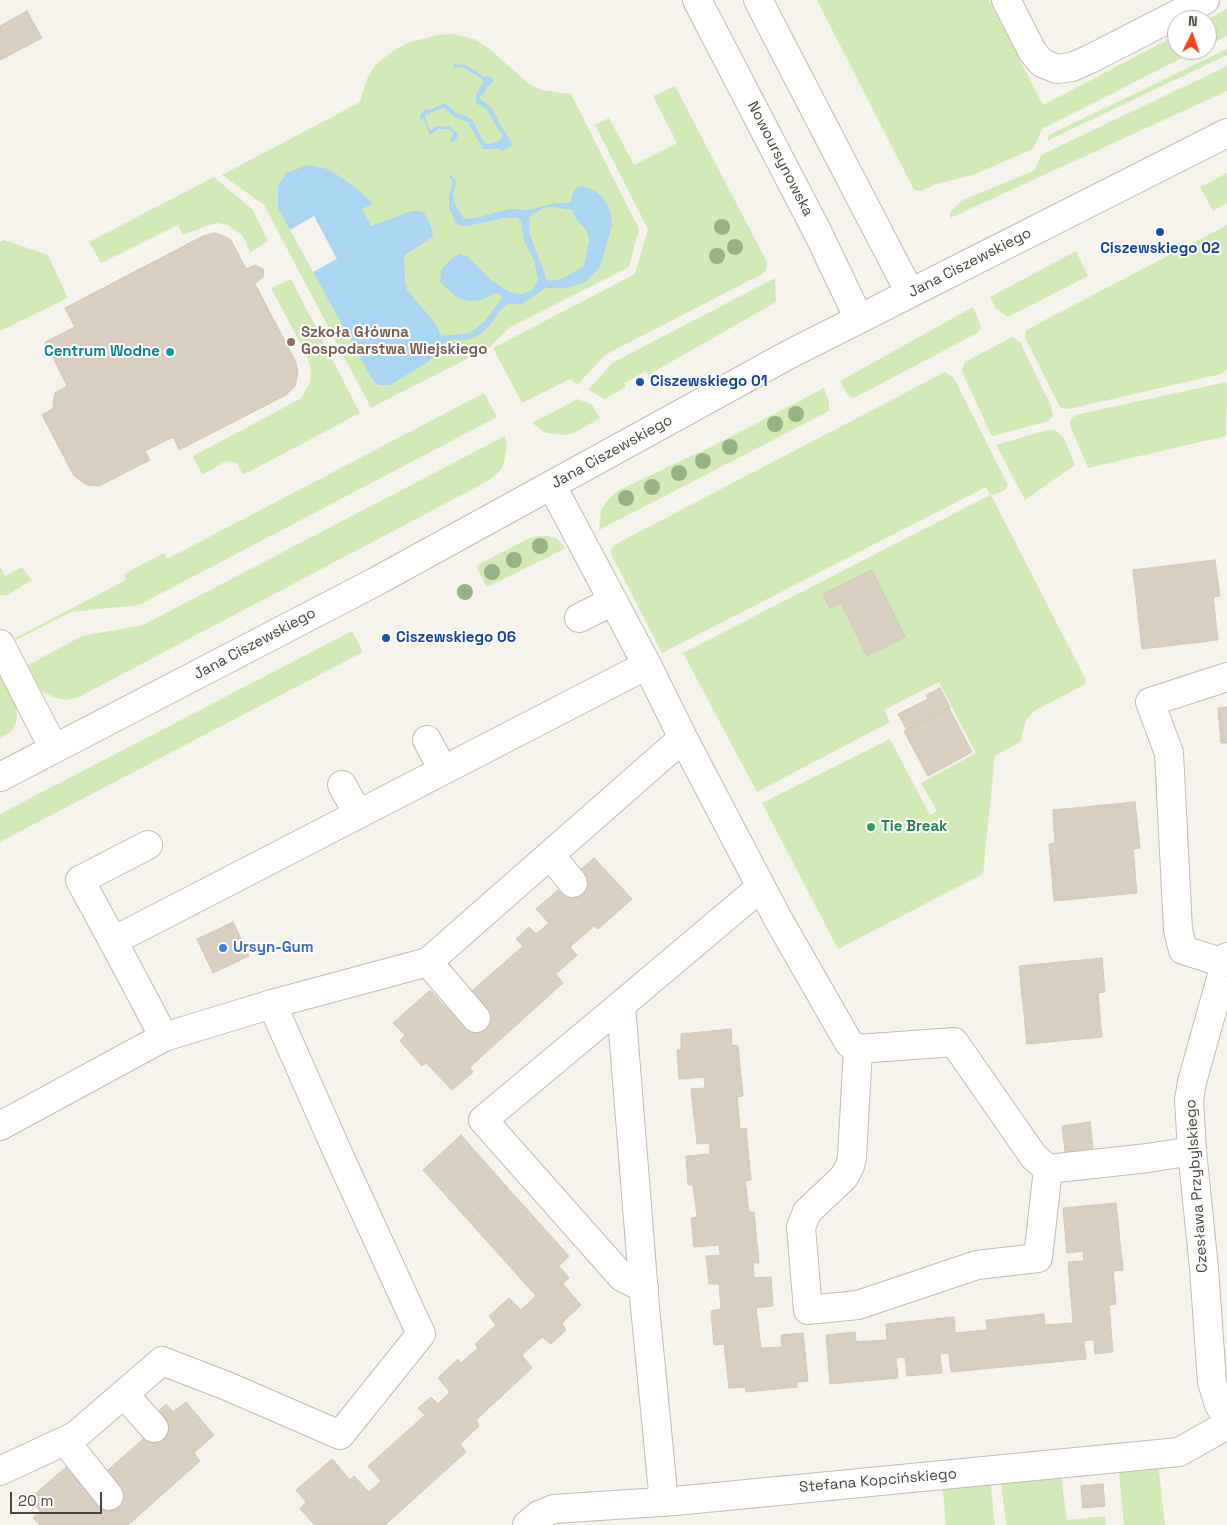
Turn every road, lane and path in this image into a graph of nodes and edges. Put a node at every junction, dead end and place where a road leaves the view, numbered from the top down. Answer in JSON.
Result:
{"nodes":[{"id":1,"x":698,"y":0,"type":"edge"},
{"id":2,"x":758,"y":0,"type":"edge"},
{"id":3,"x":1006,"y":0,"type":"edge"},
{"id":4,"x":1205,"y":0,"type":"edge"},
{"id":5,"x":1227,"y":133,"type":"edge"},
{"id":6,"x":910,"y":293,"type":"junction"},
{"id":7,"x":859,"y":319,"type":"junction"},
{"id":8,"x":552,"y":486,"type":"junction"},
{"id":9,"x":613,"y":601,"type":"junction"},
{"id":10,"x":579,"y":618,"type":"dead end"},
{"id":11,"x":0,"y":644,"type":"edge"},
{"id":12,"x":647,"y":664,"type":"junction"},
{"id":13,"x":1227,"y":677,"type":"edge"},
{"id":14,"x":683,"y":738,"type":"junction"},
{"id":15,"x":428,"y":740,"type":"dead end"},
{"id":16,"x":54,"y":749,"type":"junction"},
{"id":17,"x":444,"y":770,"type":"junction"},
{"id":18,"x":0,"y":777,"type":"edge"},
{"id":19,"x":342,"y":785,"type":"dead end"},
{"id":20,"x":358,"y":814,"type":"junction"},
{"id":21,"x":148,"y":845,"type":"dead end"},
{"id":22,"x":550,"y":856,"type":"junction"},
{"id":23,"x":573,"y":883,"type":"dead end"},
{"id":24,"x":761,"y":887,"type":"junction"},
{"id":25,"x":113,"y":941,"type":"junction"},
{"id":26,"x":1226,"y":960,"type":"edge"},
{"id":27,"x":428,"y":962,"type":"junction"},
{"id":28,"x":272,"y":1004,"type":"junction"},
{"id":29,"x":620,"y":1005,"type":"junction"},
{"id":30,"x":476,"y":1018,"type":"dead end"},
{"id":31,"x":164,"y":1037,"type":"junction"},
{"id":32,"x":858,"y":1049,"type":"junction"},
{"id":33,"x":0,"y":1126,"type":"edge"},
{"id":34,"x":1192,"y":1151,"type":"junction"},
{"id":35,"x":1048,"y":1169,"type":"junction"},
{"id":36,"x":644,"y":1288,"type":"junction"},
{"id":37,"x":124,"y":1394,"type":"junction"},
{"id":38,"x":1227,"y":1416,"type":"edge"},
{"id":39,"x":1227,"y":1425,"type":"edge"},
{"id":40,"x":154,"y":1428,"type":"dead end"},
{"id":41,"x":64,"y":1441,"type":"junction"},
{"id":42,"x":0,"y":1471,"type":"edge"},
{"id":43,"x":109,"y":1496,"type":"dead end"},
{"id":44,"x":664,"y":1502,"type":"junction"},
{"id":45,"x":527,"y":1525,"type":"edge"}],
"edges":[{"from":1,"to":7,"type":"street","name":"Nowoursynowska"},
{"from":2,"to":6,"type":"street"},
{"from":3,"to":4,"type":"street"},
{"from":5,"to":6,"type":"street","name":"Jana Ciszewskiego"},
{"from":6,"to":7,"type":"street","name":"Jana Ciszewskiego"},
{"from":7,"to":8,"type":"street","name":"Jana Ciszewskiego"},
{"from":8,"to":9,"type":"street"},
{"from":8,"to":16,"type":"street","name":"Jana Ciszewskiego"},
{"from":9,"to":10,"type":"street"},
{"from":9,"to":12,"type":"street"},
{"from":11,"to":16,"type":"street"},
{"from":12,"to":14,"type":"street"},
{"from":12,"to":17,"type":"street"},
{"from":13,"to":26,"type":"street"},
{"from":14,"to":22,"type":"street"},
{"from":14,"to":24,"type":"street"},
{"from":15,"to":17,"type":"street"},
{"from":16,"to":18,"type":"street","name":"Jana Ciszewskiego"},
{"from":17,"to":20,"type":"street"},
{"from":19,"to":20,"type":"street"},
{"from":20,"to":25,"type":"street"},
{"from":21,"to":25,"type":"street"},
{"from":22,"to":23,"type":"street"},
{"from":22,"to":27,"type":"street"},
{"from":24,"to":29,"type":"street"},
{"from":24,"to":32,"type":"street"},
{"from":25,"to":31,"type":"street"},
{"from":26,"to":34,"type":"street","name":"Czesława Przybylskiego"},
{"from":27,"to":28,"type":"street"},
{"from":27,"to":30,"type":"street"},
{"from":28,"to":31,"type":"street"},
{"from":28,"to":37,"type":"street"},
{"from":29,"to":36,"type":"street"},
{"from":29,"to":36,"type":"street"},
{"from":31,"to":33,"type":"street"},
{"from":32,"to":35,"type":"street"},
{"from":32,"to":35,"type":"street"},
{"from":34,"to":35,"type":"street"},
{"from":34,"to":38,"type":"street","name":"Czesława Przybylskiego"},
{"from":36,"to":44,"type":"street"},
{"from":37,"to":40,"type":"street"},
{"from":37,"to":41,"type":"street"},
{"from":39,"to":44,"type":"street","name":"Stefana Kopcińskiego"},
{"from":41,"to":42,"type":"street"},
{"from":41,"to":43,"type":"street"},
{"from":44,"to":45,"type":"street","name":"Stefana Kopcińskiego"}]}
